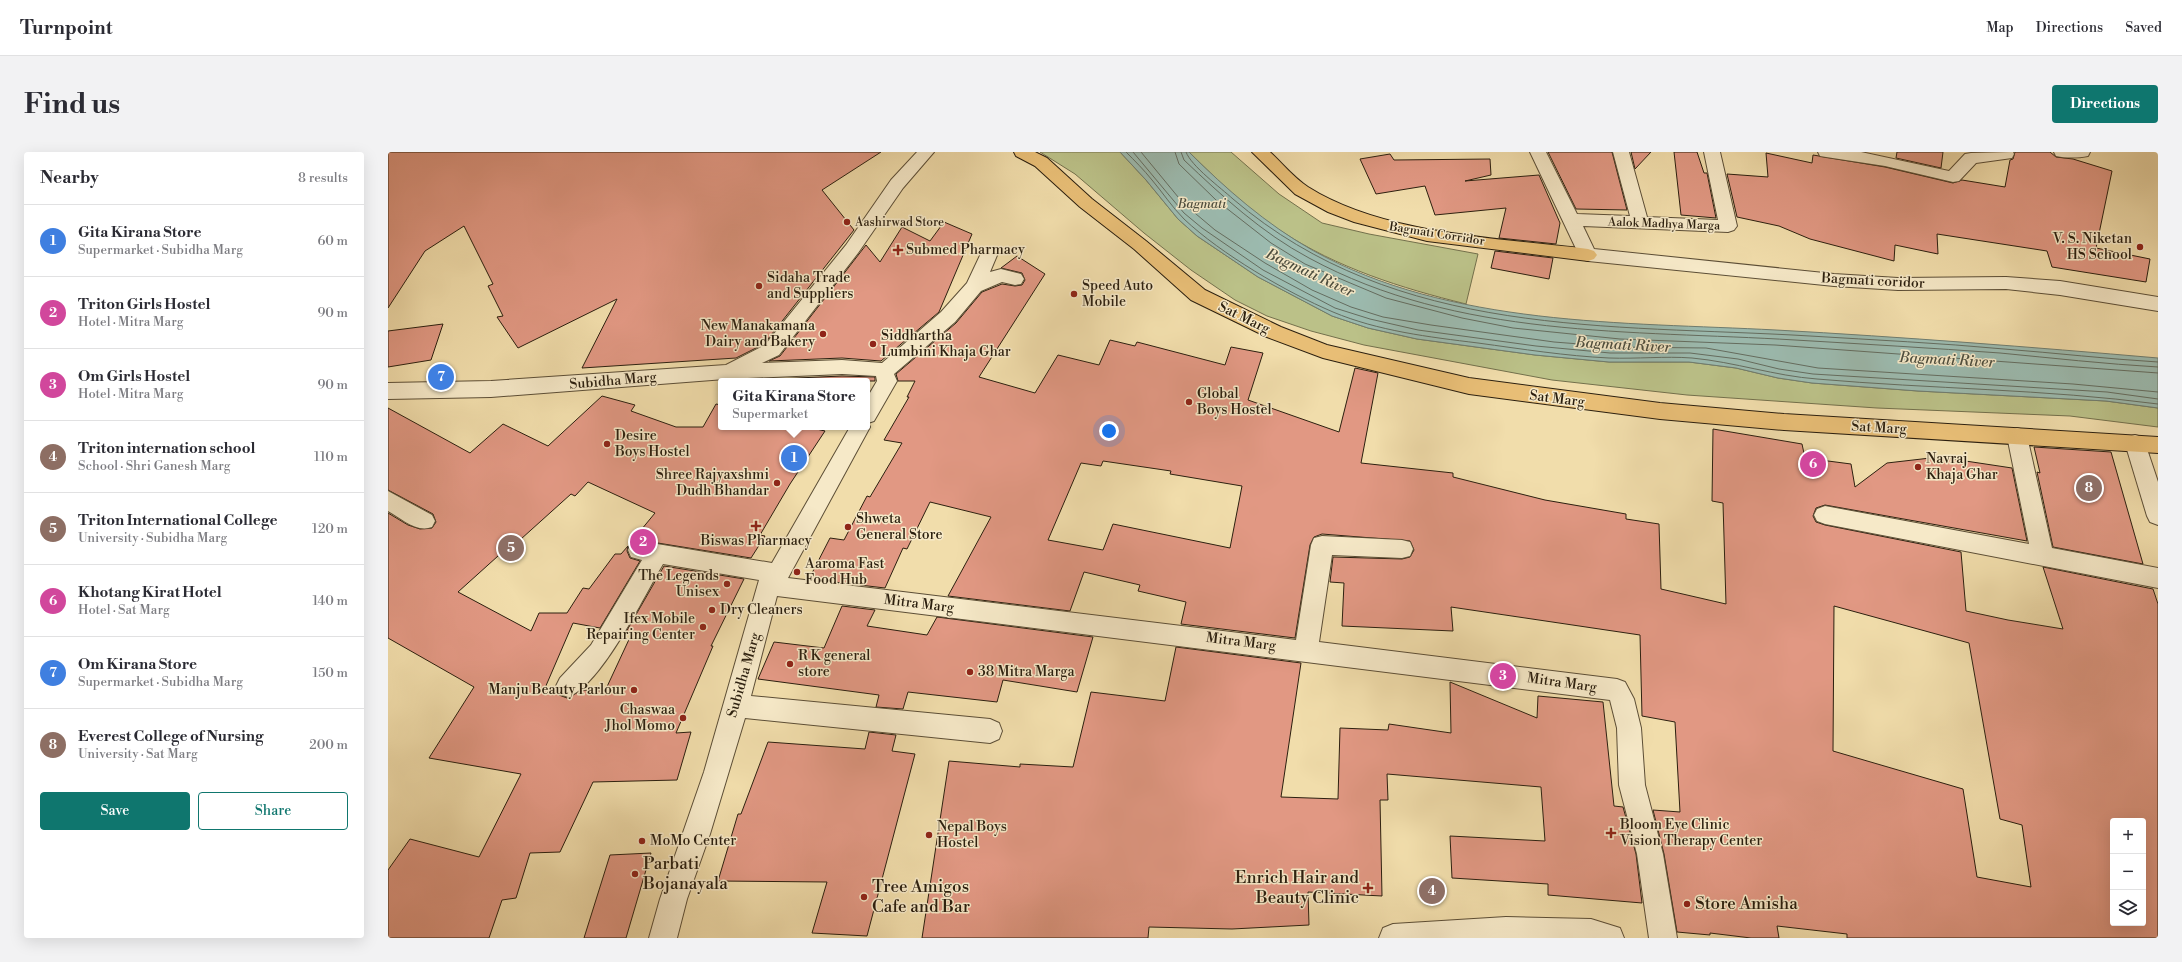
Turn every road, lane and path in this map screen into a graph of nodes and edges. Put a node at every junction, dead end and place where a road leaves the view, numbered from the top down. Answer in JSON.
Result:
{"nodes":[{"id":1,"x":926,"y":152,"type":"edge"},
{"id":2,"x":1022,"y":152,"type":"edge"},
{"id":3,"x":1260,"y":152,"type":"edge"},
{"id":4,"x":1538,"y":152,"type":"edge"},
{"id":5,"x":1621,"y":152,"type":"edge"},
{"id":6,"x":1712,"y":152,"type":"edge"},
{"id":7,"x":1826,"y":152,"type":"edge"},
{"id":8,"x":2063,"y":152,"type":"edge"},
{"id":9,"x":2082,"y":152,"type":"edge"},
{"id":10,"x":2004,"y":153,"type":"edge"},
{"id":11,"x":1572,"y":220,"type":"junction"},
{"id":12,"x":1640,"y":223,"type":"junction"},
{"id":13,"x":989,"y":253,"type":"dead end"},
{"id":14,"x":1588,"y":255,"type":"junction"},
{"id":15,"x":1015,"y":279,"type":"dead end"},
{"id":16,"x":975,"y":286,"type":"junction"},
{"id":17,"x":2158,"y":304,"type":"edge"},
{"id":18,"x":725,"y":372,"type":"junction"},
{"id":19,"x":884,"y":372,"type":"junction"},
{"id":20,"x":388,"y":391,"type":"edge"},
{"id":21,"x":870,"y":410,"type":"edge"},
{"id":22,"x":858,"y":430,"type":"edge"},
{"id":23,"x":2016,"y":436,"type":"junction"},
{"id":24,"x":2135,"y":443,"type":"junction"},
{"id":25,"x":2158,"y":445,"type":"edge"},
{"id":26,"x":388,"y":500,"type":"edge"},
{"id":27,"x":1825,"y":515,"type":"dead end"},
{"id":28,"x":2158,"y":516,"type":"edge"},
{"id":29,"x":424,"y":521,"type":"dead end"},
{"id":30,"x":1402,"y":549,"type":"dead end"},
{"id":31,"x":2043,"y":557,"type":"junction"},
{"id":32,"x":2158,"y":578,"type":"edge"},
{"id":33,"x":773,"y":580,"type":"junction"},
{"id":34,"x":1306,"y":650,"type":"junction"},
{"id":35,"x":568,"y":686,"type":"dead end"},
{"id":36,"x":735,"y":706,"type":"junction"},
{"id":37,"x":990,"y":731,"type":"dead end"},
{"id":38,"x":663,"y":938,"type":"edge"},
{"id":39,"x":1393,"y":938,"type":"edge"},
{"id":40,"x":1610,"y":938,"type":"edge"},
{"id":41,"x":1663,"y":938,"type":"edge"}],
"edges":[{"from":1,"to":18,"type":"street"},
{"from":2,"to":23,"type":"main road","name":"Sat Marg"},
{"from":3,"to":14,"type":"main road","name":"Bagmati Corridor"},
{"from":4,"to":11,"type":"street"},
{"from":5,"to":12,"type":"street"},
{"from":6,"to":12,"type":"street","name":"Aalok Madhya Marga"},
{"from":7,"to":10,"type":"street"},
{"from":8,"to":9,"type":"street"},
{"from":11,"to":12,"type":"street","name":"Aalok Madhya Marga"},
{"from":11,"to":14,"type":"street"},
{"from":13,"to":16,"type":"street"},
{"from":14,"to":17,"type":"street","name":"Bagmati coridor"},
{"from":15,"to":16,"type":"street"},
{"from":16,"to":19,"type":"street"},
{"from":18,"to":19,"type":"street","name":"Subidha Marg"},
{"from":18,"to":20,"type":"street","name":"Subidha Marg"},
{"from":19,"to":21,"type":"street"},
{"from":22,"to":33,"type":"street","name":"Subidha Marg"},
{"from":23,"to":24,"type":"main road","name":"Sat Marg"},
{"from":23,"to":31,"type":"street"},
{"from":24,"to":25,"type":"main road","name":"Sat Marg"},
{"from":24,"to":28,"type":"street"},
{"from":26,"to":29,"type":"street"},
{"from":27,"to":31,"type":"street"},
{"from":30,"to":34,"type":"street"},
{"from":31,"to":32,"type":"street"},
{"from":33,"to":34,"type":"street","name":"Mitra Marg"},
{"from":33,"to":35,"type":"street","name":"Mitra Marg"},
{"from":33,"to":36,"type":"street","name":"Subidha Marg"},
{"from":34,"to":41,"type":"street","name":"Mitra Marg"},
{"from":36,"to":37,"type":"street"},
{"from":36,"to":38,"type":"street","name":"Subidha Marg"},
{"from":39,"to":40,"type":"street"}]}
